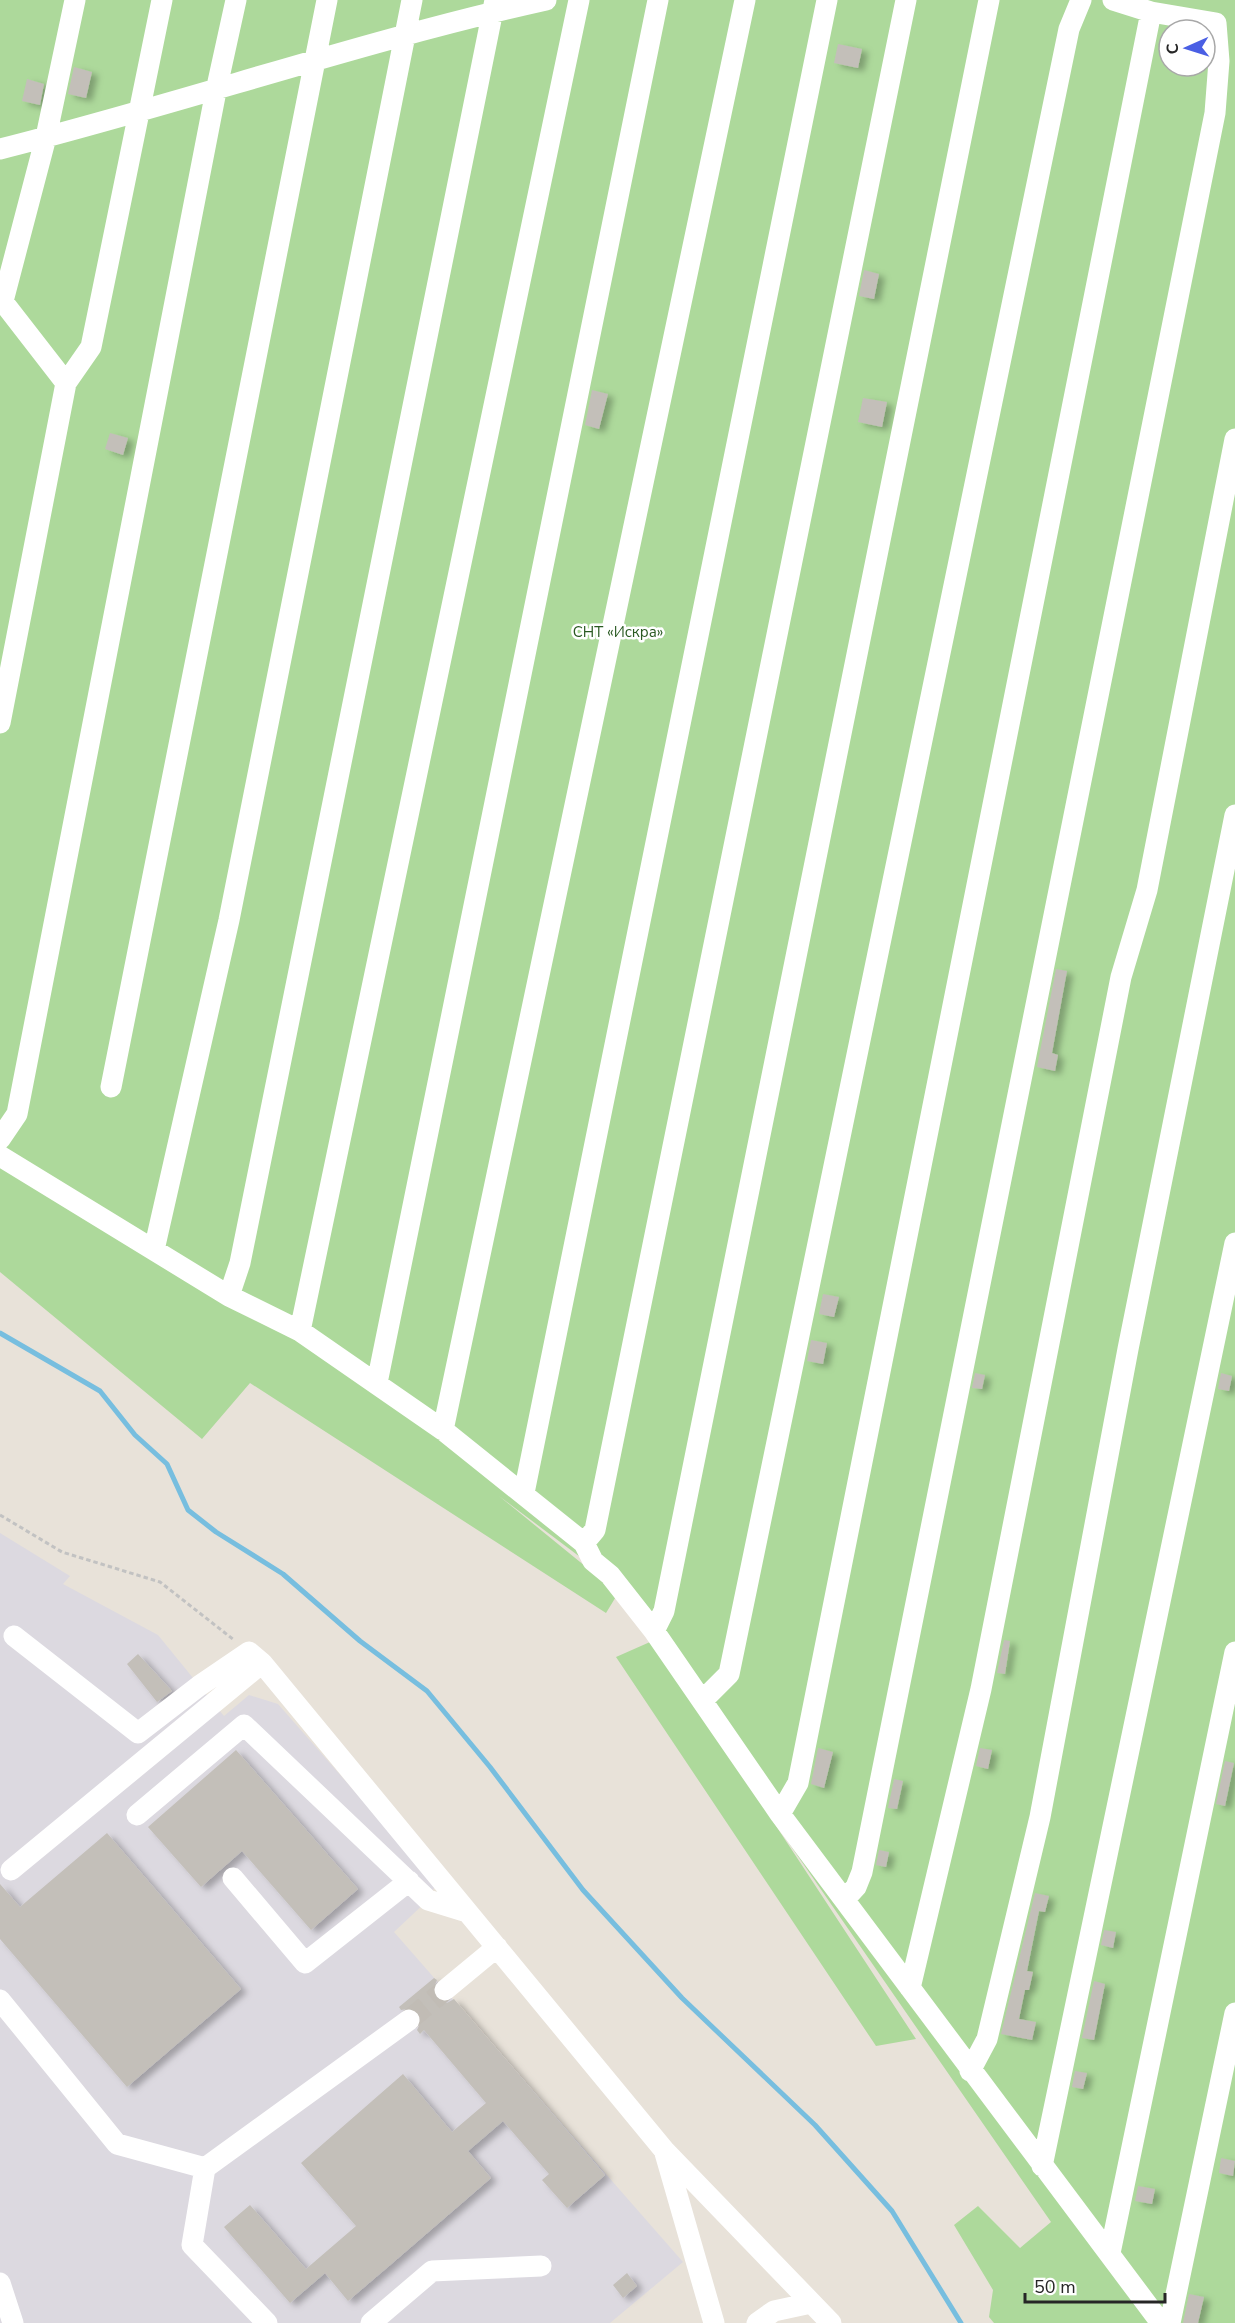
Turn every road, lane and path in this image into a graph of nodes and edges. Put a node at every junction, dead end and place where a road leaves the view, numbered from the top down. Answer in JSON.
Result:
{"nodes":[{"id":1,"x":75,"y":0,"type":"edge"},
{"id":2,"x":162,"y":0,"type":"edge"},
{"id":3,"x":236,"y":0,"type":"edge"},
{"id":4,"x":327,"y":0,"type":"edge"},
{"id":5,"x":412,"y":0,"type":"edge"},
{"id":6,"x":546,"y":0,"type":"edge"},
{"id":7,"x":579,"y":0,"type":"edge"},
{"id":8,"x":658,"y":0,"type":"edge"},
{"id":9,"x":745,"y":0,"type":"edge"},
{"id":10,"x":827,"y":0,"type":"edge"},
{"id":11,"x":906,"y":0,"type":"edge"},
{"id":12,"x":989,"y":0,"type":"edge"},
{"id":13,"x":1081,"y":0,"type":"edge"},
{"id":14,"x":1113,"y":0,"type":"edge"},
{"id":15,"x":494,"y":6,"type":"edge"},
{"id":16,"x":1151,"y":12,"type":"junction"},
{"id":17,"x":405,"y":33,"type":"junction"},
{"id":18,"x":313,"y":61,"type":"junction"},
{"id":19,"x":216,"y":91,"type":"junction"},
{"id":20,"x":138,"y":113,"type":"junction"},
{"id":21,"x":46,"y":137,"type":"junction"},
{"id":22,"x":0,"y":149,"type":"edge"},
{"id":23,"x":2,"y":300,"type":"edge"},
{"id":24,"x":66,"y":383,"type":"junction"},
{"id":25,"x":1235,"y":439,"type":"edge"},
{"id":26,"x":1,"y":724,"type":"edge"},
{"id":27,"x":1235,"y":814,"type":"edge"},
{"id":28,"x":111,"y":1087,"type":"dead end"},
{"id":29,"x":0,"y":1139,"type":"edge"},
{"id":30,"x":0,"y":1156,"type":"edge"},
{"id":31,"x":1235,"y":1243,"type":"edge"},
{"id":32,"x":154,"y":1250,"type":"junction"},
{"id":33,"x":229,"y":1296,"type":"junction"},
{"id":34,"x":300,"y":1331,"type":"junction"},
{"id":35,"x":376,"y":1383,"type":"junction"},
{"id":36,"x":443,"y":1430,"type":"junction"},
{"id":37,"x":524,"y":1493,"type":"junction"},
{"id":38,"x":0,"y":1515,"type":"edge"},
{"id":39,"x":584,"y":1543,"type":"junction"},
{"id":40,"x":654,"y":1631,"type":"junction"},
{"id":41,"x":14,"y":1636,"type":"dead end"},
{"id":42,"x":1235,"y":1652,"type":"edge"},
{"id":43,"x":256,"y":1658,"type":"junction"},
{"id":44,"x":702,"y":1701,"type":"junction"},
{"id":45,"x":780,"y":1814,"type":"junction"},
{"id":46,"x":137,"y":1815,"type":"dead end"},
{"id":47,"x":11,"y":1870,"type":"dead end"},
{"id":48,"x":233,"y":1878,"type":"dead end"},
{"id":49,"x":409,"y":1881,"type":"junction"},
{"id":50,"x":845,"y":1899,"type":"junction"},
{"id":51,"x":468,"y":1912,"type":"junction"},
{"id":52,"x":497,"y":1947,"type":"junction"},
{"id":53,"x":910,"y":1988,"type":"junction"},
{"id":54,"x":445,"y":1990,"type":"tunnel mouth"},
{"id":55,"x":0,"y":2000,"type":"edge"},
{"id":56,"x":1235,"y":2013,"type":"edge"},
{"id":57,"x":409,"y":2020,"type":"tunnel mouth"},
{"id":58,"x":970,"y":2071,"type":"junction"},
{"id":59,"x":664,"y":2150,"type":"junction"},
{"id":60,"x":1042,"y":2166,"type":"junction"},
{"id":61,"x":205,"y":2168,"type":"junction"},
{"id":62,"x":1110,"y":2253,"type":"junction"},
{"id":63,"x":541,"y":2266,"type":"dead end"},
{"id":64,"x":0,"y":2283,"type":"edge"},
{"id":65,"x":811,"y":2303,"type":"junction"},
{"id":66,"x":13,"y":2323,"type":"edge"},
{"id":67,"x":267,"y":2323,"type":"edge"},
{"id":68,"x":371,"y":2323,"type":"edge"},
{"id":69,"x":714,"y":2323,"type":"edge"},
{"id":70,"x":757,"y":2323,"type":"edge"},
{"id":71,"x":831,"y":2323,"type":"edge"},
{"id":72,"x":1161,"y":2323,"type":"edge"},
{"id":73,"x":1170,"y":2323,"type":"edge"}],
"edges":[{"from":1,"to":21,"type":"street"},
{"from":2,"to":20,"type":"street"},
{"from":3,"to":19,"type":"street"},
{"from":4,"to":18,"type":"street"},
{"from":5,"to":17,"type":"street"},
{"from":6,"to":15,"type":"street"},
{"from":7,"to":34,"type":"street"},
{"from":8,"to":35,"type":"street"},
{"from":9,"to":36,"type":"street"},
{"from":10,"to":37,"type":"street"},
{"from":11,"to":39,"type":"street"},
{"from":12,"to":40,"type":"street"},
{"from":13,"to":44,"type":"street"},
{"from":14,"to":16,"type":"street"},
{"from":15,"to":17,"type":"street"},
{"from":15,"to":33,"type":"street"},
{"from":16,"to":45,"type":"street"},
{"from":16,"to":50,"type":"street"},
{"from":17,"to":18,"type":"street"},
{"from":17,"to":32,"type":"street"},
{"from":18,"to":19,"type":"street"},
{"from":18,"to":28,"type":"street"},
{"from":19,"to":20,"type":"street"},
{"from":19,"to":29,"type":"street"},
{"from":20,"to":21,"type":"street"},
{"from":20,"to":24,"type":"street"},
{"from":21,"to":22,"type":"street"},
{"from":21,"to":23,"type":"street"},
{"from":23,"to":24,"type":"street"},
{"from":24,"to":26,"type":"street"},
{"from":25,"to":53,"type":"street"},
{"from":27,"to":58,"type":"street"},
{"from":30,"to":32,"type":"street"},
{"from":31,"to":60,"type":"street"},
{"from":32,"to":33,"type":"street"},
{"from":33,"to":34,"type":"street"},
{"from":34,"to":35,"type":"street"},
{"from":35,"to":36,"type":"street"},
{"from":36,"to":37,"type":"street"},
{"from":37,"to":39,"type":"street"},
{"from":38,"to":43,"type":"path"},
{"from":39,"to":40,"type":"street"},
{"from":40,"to":44,"type":"street"},
{"from":41,"to":43,"type":"street"},
{"from":42,"to":62,"type":"street"},
{"from":43,"to":47,"type":"street"},
{"from":43,"to":51,"type":"street"},
{"from":44,"to":45,"type":"street"},
{"from":45,"to":50,"type":"street"},
{"from":46,"to":49,"type":"street"},
{"from":48,"to":49,"type":"street"},
{"from":49,"to":51,"type":"street"},
{"from":50,"to":53,"type":"street"},
{"from":51,"to":52,"type":"street"},
{"from":52,"to":54,"type":"street"},
{"from":52,"to":59,"type":"street"},
{"from":53,"to":58,"type":"street"},
{"from":55,"to":61,"type":"street"},
{"from":56,"to":73,"type":"street"},
{"from":57,"to":61,"type":"street"},
{"from":58,"to":60,"type":"street"},
{"from":59,"to":65,"type":"street"},
{"from":59,"to":69,"type":"street"},
{"from":60,"to":62,"type":"street"},
{"from":61,"to":67,"type":"street"},
{"from":62,"to":72,"type":"street"},
{"from":63,"to":68,"type":"street"},
{"from":64,"to":66,"type":"street"},
{"from":65,"to":70,"type":"street"},
{"from":65,"to":71,"type":"street"}]}
